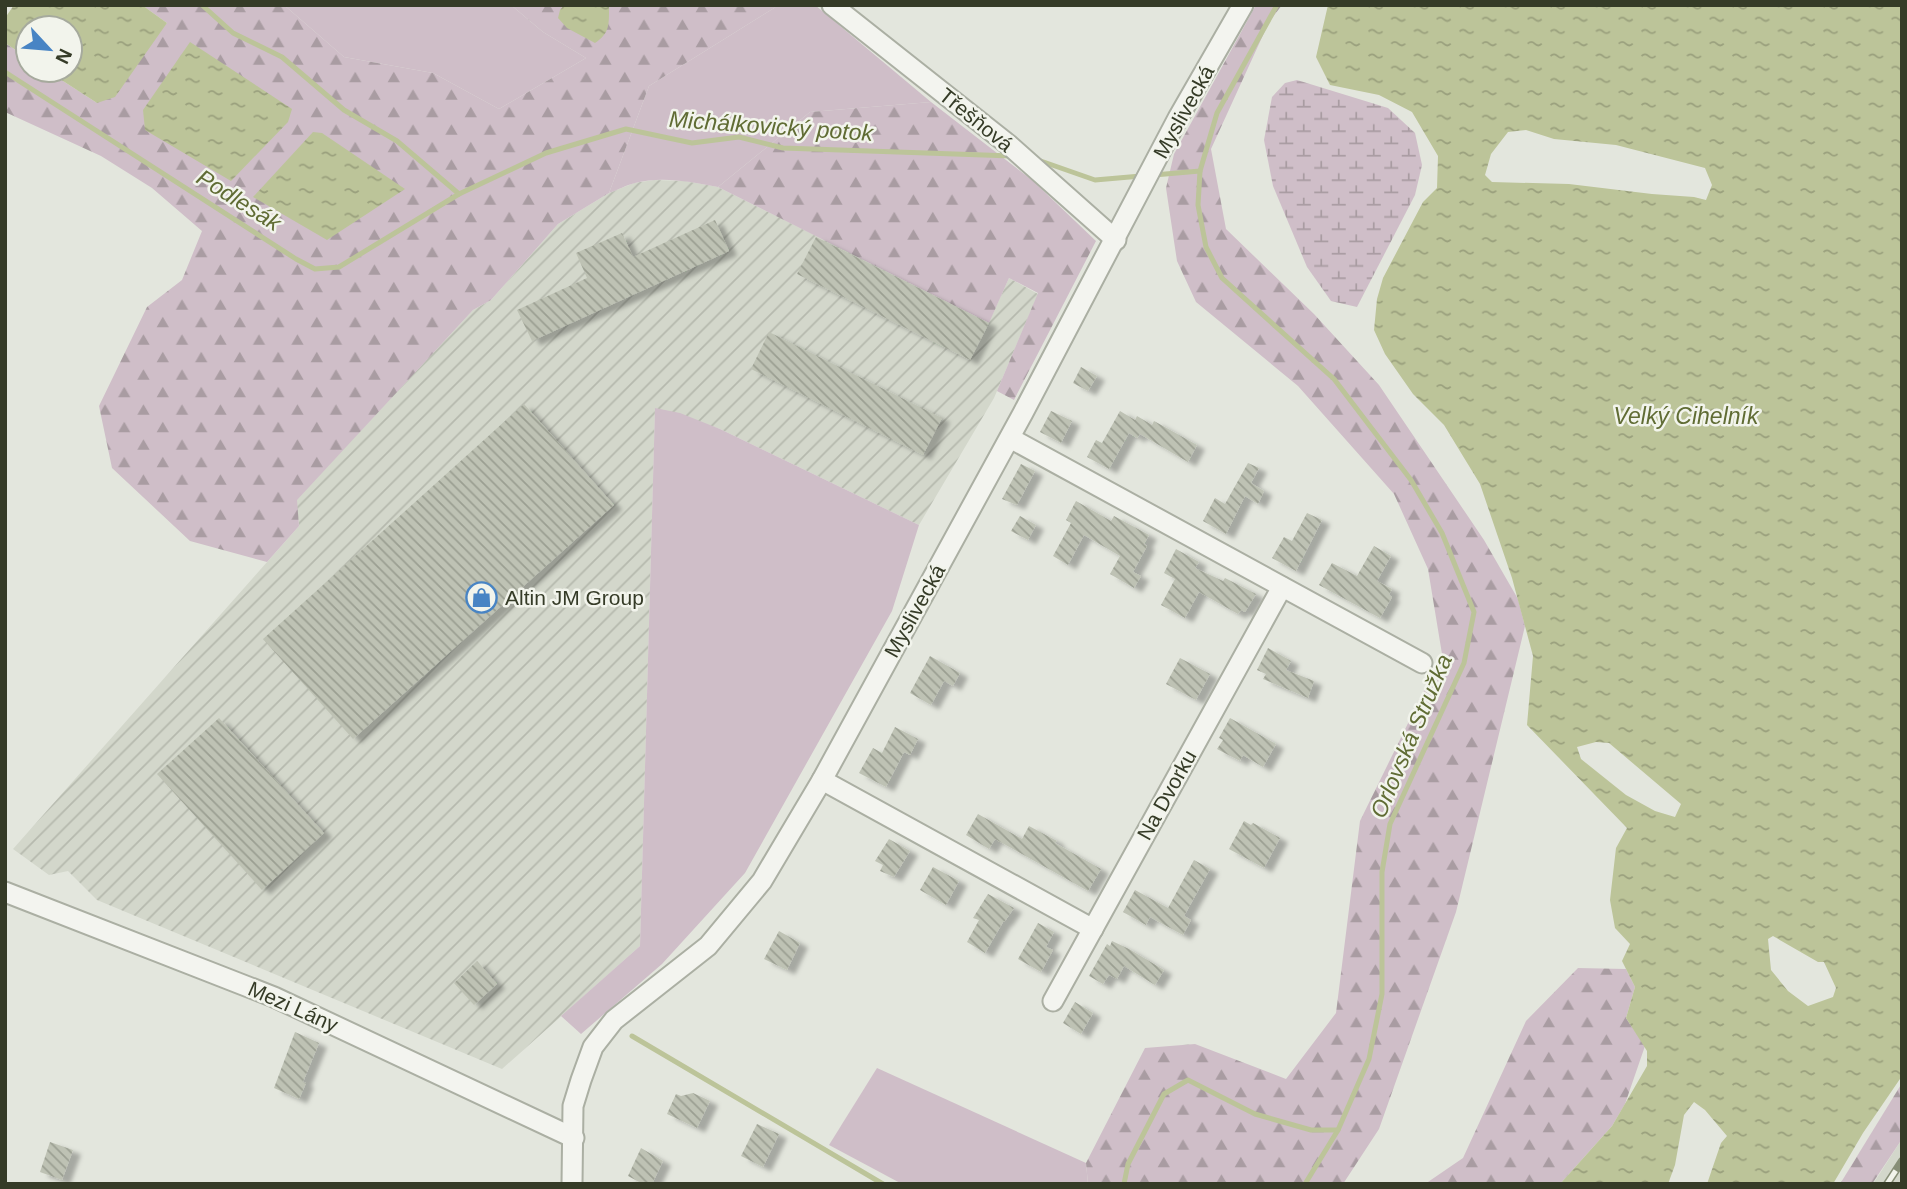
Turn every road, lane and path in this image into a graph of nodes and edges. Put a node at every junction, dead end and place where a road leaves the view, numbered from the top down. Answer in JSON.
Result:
{"nodes":[{"id":1,"x":832,"y":5,"type":"edge"},
{"id":2,"x":1243,"y":5,"type":"edge"},
{"id":3,"x":1115,"y":240,"type":"junction"},
{"id":4,"x":1010,"y":438,"type":"junction"},
{"id":5,"x":1282,"y":587,"type":"junction"},
{"id":6,"x":1422,"y":663,"type":"dead end"},
{"id":7,"x":822,"y":780,"type":"junction"},
{"id":8,"x":5,"y":892,"type":"edge"},
{"id":9,"x":1093,"y":929,"type":"junction"},
{"id":10,"x":1053,"y":1002,"type":"dead end"},
{"id":11,"x":574,"y":1138,"type":"junction"},
{"id":12,"x":572,"y":1184,"type":"edge"}],
"edges":[{"from":1,"to":3,"type":"street","name":"Třešňová"},
{"from":2,"to":3,"type":"street","name":"Myslivecká"},
{"from":3,"to":4,"type":"street","name":"Myslivecká"},
{"from":4,"to":5,"type":"street"},
{"from":4,"to":7,"type":"street","name":"Myslivecká"},
{"from":5,"to":6,"type":"street"},
{"from":5,"to":9,"type":"street","name":"Na Dvorku"},
{"from":7,"to":9,"type":"street"},
{"from":7,"to":11,"type":"street","name":"Myslivecká"},
{"from":8,"to":11,"type":"street","name":"Mezi Lány"},
{"from":9,"to":10,"type":"street","name":"Na Dvorku"},
{"from":11,"to":12,"type":"street","name":"Myslivecká"}]}
